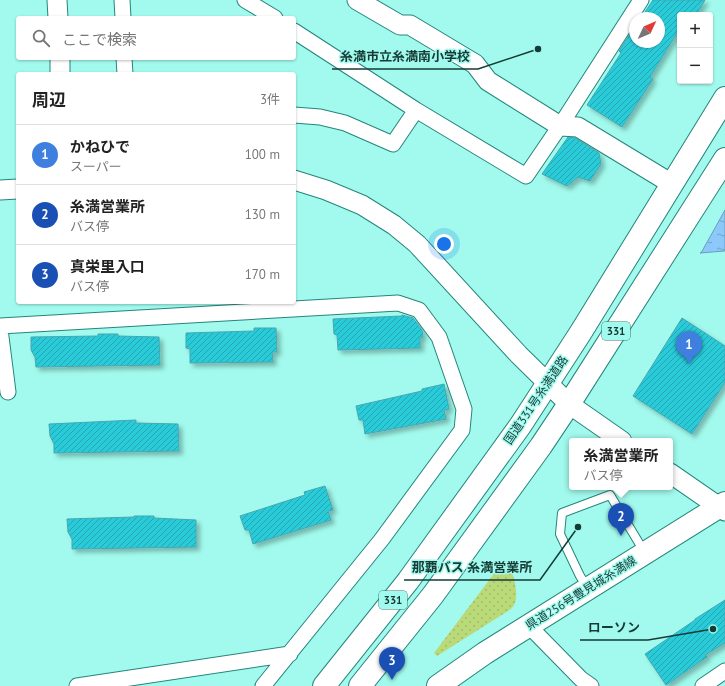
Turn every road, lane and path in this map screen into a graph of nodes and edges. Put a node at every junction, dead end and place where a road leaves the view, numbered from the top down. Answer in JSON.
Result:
{"nodes":[{"id":1,"x":57,"y":0,"type":"edge"},
{"id":2,"x":122,"y":0,"type":"edge"},
{"id":3,"x":357,"y":0,"type":"edge"},
{"id":4,"x":641,"y":0,"type":"edge"},
{"id":5,"x":254,"y":2,"type":"edge"},
{"id":6,"x":58,"y":16,"type":"edge"},
{"id":7,"x":123,"y":16,"type":"edge"},
{"id":8,"x":272,"y":16,"type":"edge"},
{"id":9,"x":296,"y":32,"type":"edge"},
{"id":10,"x":60,"y":60,"type":"edge"},
{"id":11,"x":124,"y":60,"type":"edge"},
{"id":12,"x":60,"y":72,"type":"edge"},
{"id":13,"x":125,"y":72,"type":"edge"},
{"id":14,"x":725,"y":98,"type":"edge"},
{"id":15,"x":416,"y":110,"type":"junction"},
{"id":16,"x":296,"y":115,"type":"edge"},
{"id":17,"x":560,"y":126,"type":"junction"},
{"id":18,"x":725,"y":159,"type":"edge"},
{"id":19,"x":296,"y":181,"type":"edge"},
{"id":20,"x":670,"y":187,"type":"junction"},
{"id":21,"x":16,"y":188,"type":"edge"},
{"id":22,"x":0,"y":190,"type":"edge"},
{"id":23,"x":0,"y":326,"type":"edge"},
{"id":24,"x":0,"y":330,"type":"edge"},
{"id":25,"x":548,"y":383,"type":"junction"},
{"id":26,"x":8,"y":392,"type":"dead end"},
{"id":27,"x":569,"y":404,"type":"junction"},
{"id":28,"x":618,"y":438,"type":"edge"},
{"id":29,"x":673,"y":475,"type":"edge"},
{"id":30,"x":723,"y":507,"type":"edge"},
{"id":31,"x":646,"y":553,"type":"junction"},
{"id":32,"x":588,"y":589,"type":"junction"},
{"id":33,"x":529,"y":626,"type":"junction"},
{"id":34,"x":290,"y":654,"type":"junction"},
{"id":35,"x":725,"y":671,"type":"edge"},
{"id":36,"x":445,"y":684,"type":"edge"},
{"id":37,"x":77,"y":686,"type":"edge"},
{"id":38,"x":263,"y":686,"type":"edge"},
{"id":39,"x":324,"y":686,"type":"edge"},
{"id":40,"x":360,"y":686,"type":"edge"},
{"id":41,"x":591,"y":686,"type":"edge"},
{"id":42,"x":703,"y":686,"type":"edge"}],
"edges":[{"from":1,"to":6,"type":"street"},
{"from":2,"to":7,"type":"street"},
{"from":3,"to":17,"type":"street"},
{"from":4,"to":17,"type":"street"},
{"from":5,"to":8,"type":"street"},
{"from":9,"to":15,"type":"street"},
{"from":10,"to":12,"type":"street"},
{"from":11,"to":13,"type":"street"},
{"from":14,"to":20,"type":"main road","name":"国道331号糸満道路","number":"331"},
{"from":15,"to":16,"type":"street"},
{"from":15,"to":17,"type":"street"},
{"from":17,"to":20,"type":"street"},
{"from":18,"to":27,"type":"main road","number":"331"},
{"from":19,"to":25,"type":"street"},
{"from":20,"to":25,"type":"main road","name":"国道331号糸満道路","number":"331"},
{"from":21,"to":22,"type":"street"},
{"from":23,"to":34,"type":"street"},
{"from":24,"to":26,"type":"street"},
{"from":25,"to":27,"type":"street"},
{"from":25,"to":39,"type":"main road","name":"国道331号糸満道路","number":"331"},
{"from":27,"to":28,"type":"street"},
{"from":27,"to":40,"type":"main road","number":"331"},
{"from":29,"to":30,"type":"street"},
{"from":30,"to":31,"type":"main road","name":"県道256号豊見城糸満線"},
{"from":31,"to":32,"type":"main road","name":"県道256号豊見城糸満線"},
{"from":31,"to":32,"type":"lane"},
{"from":32,"to":33,"type":"main road","name":"県道256号豊見城糸満線"},
{"from":33,"to":36,"type":"main road","name":"県道256号豊見城糸満線"},
{"from":33,"to":41,"type":"street"},
{"from":34,"to":37,"type":"street"},
{"from":34,"to":38,"type":"street"},
{"from":35,"to":42,"type":"street"}]}
